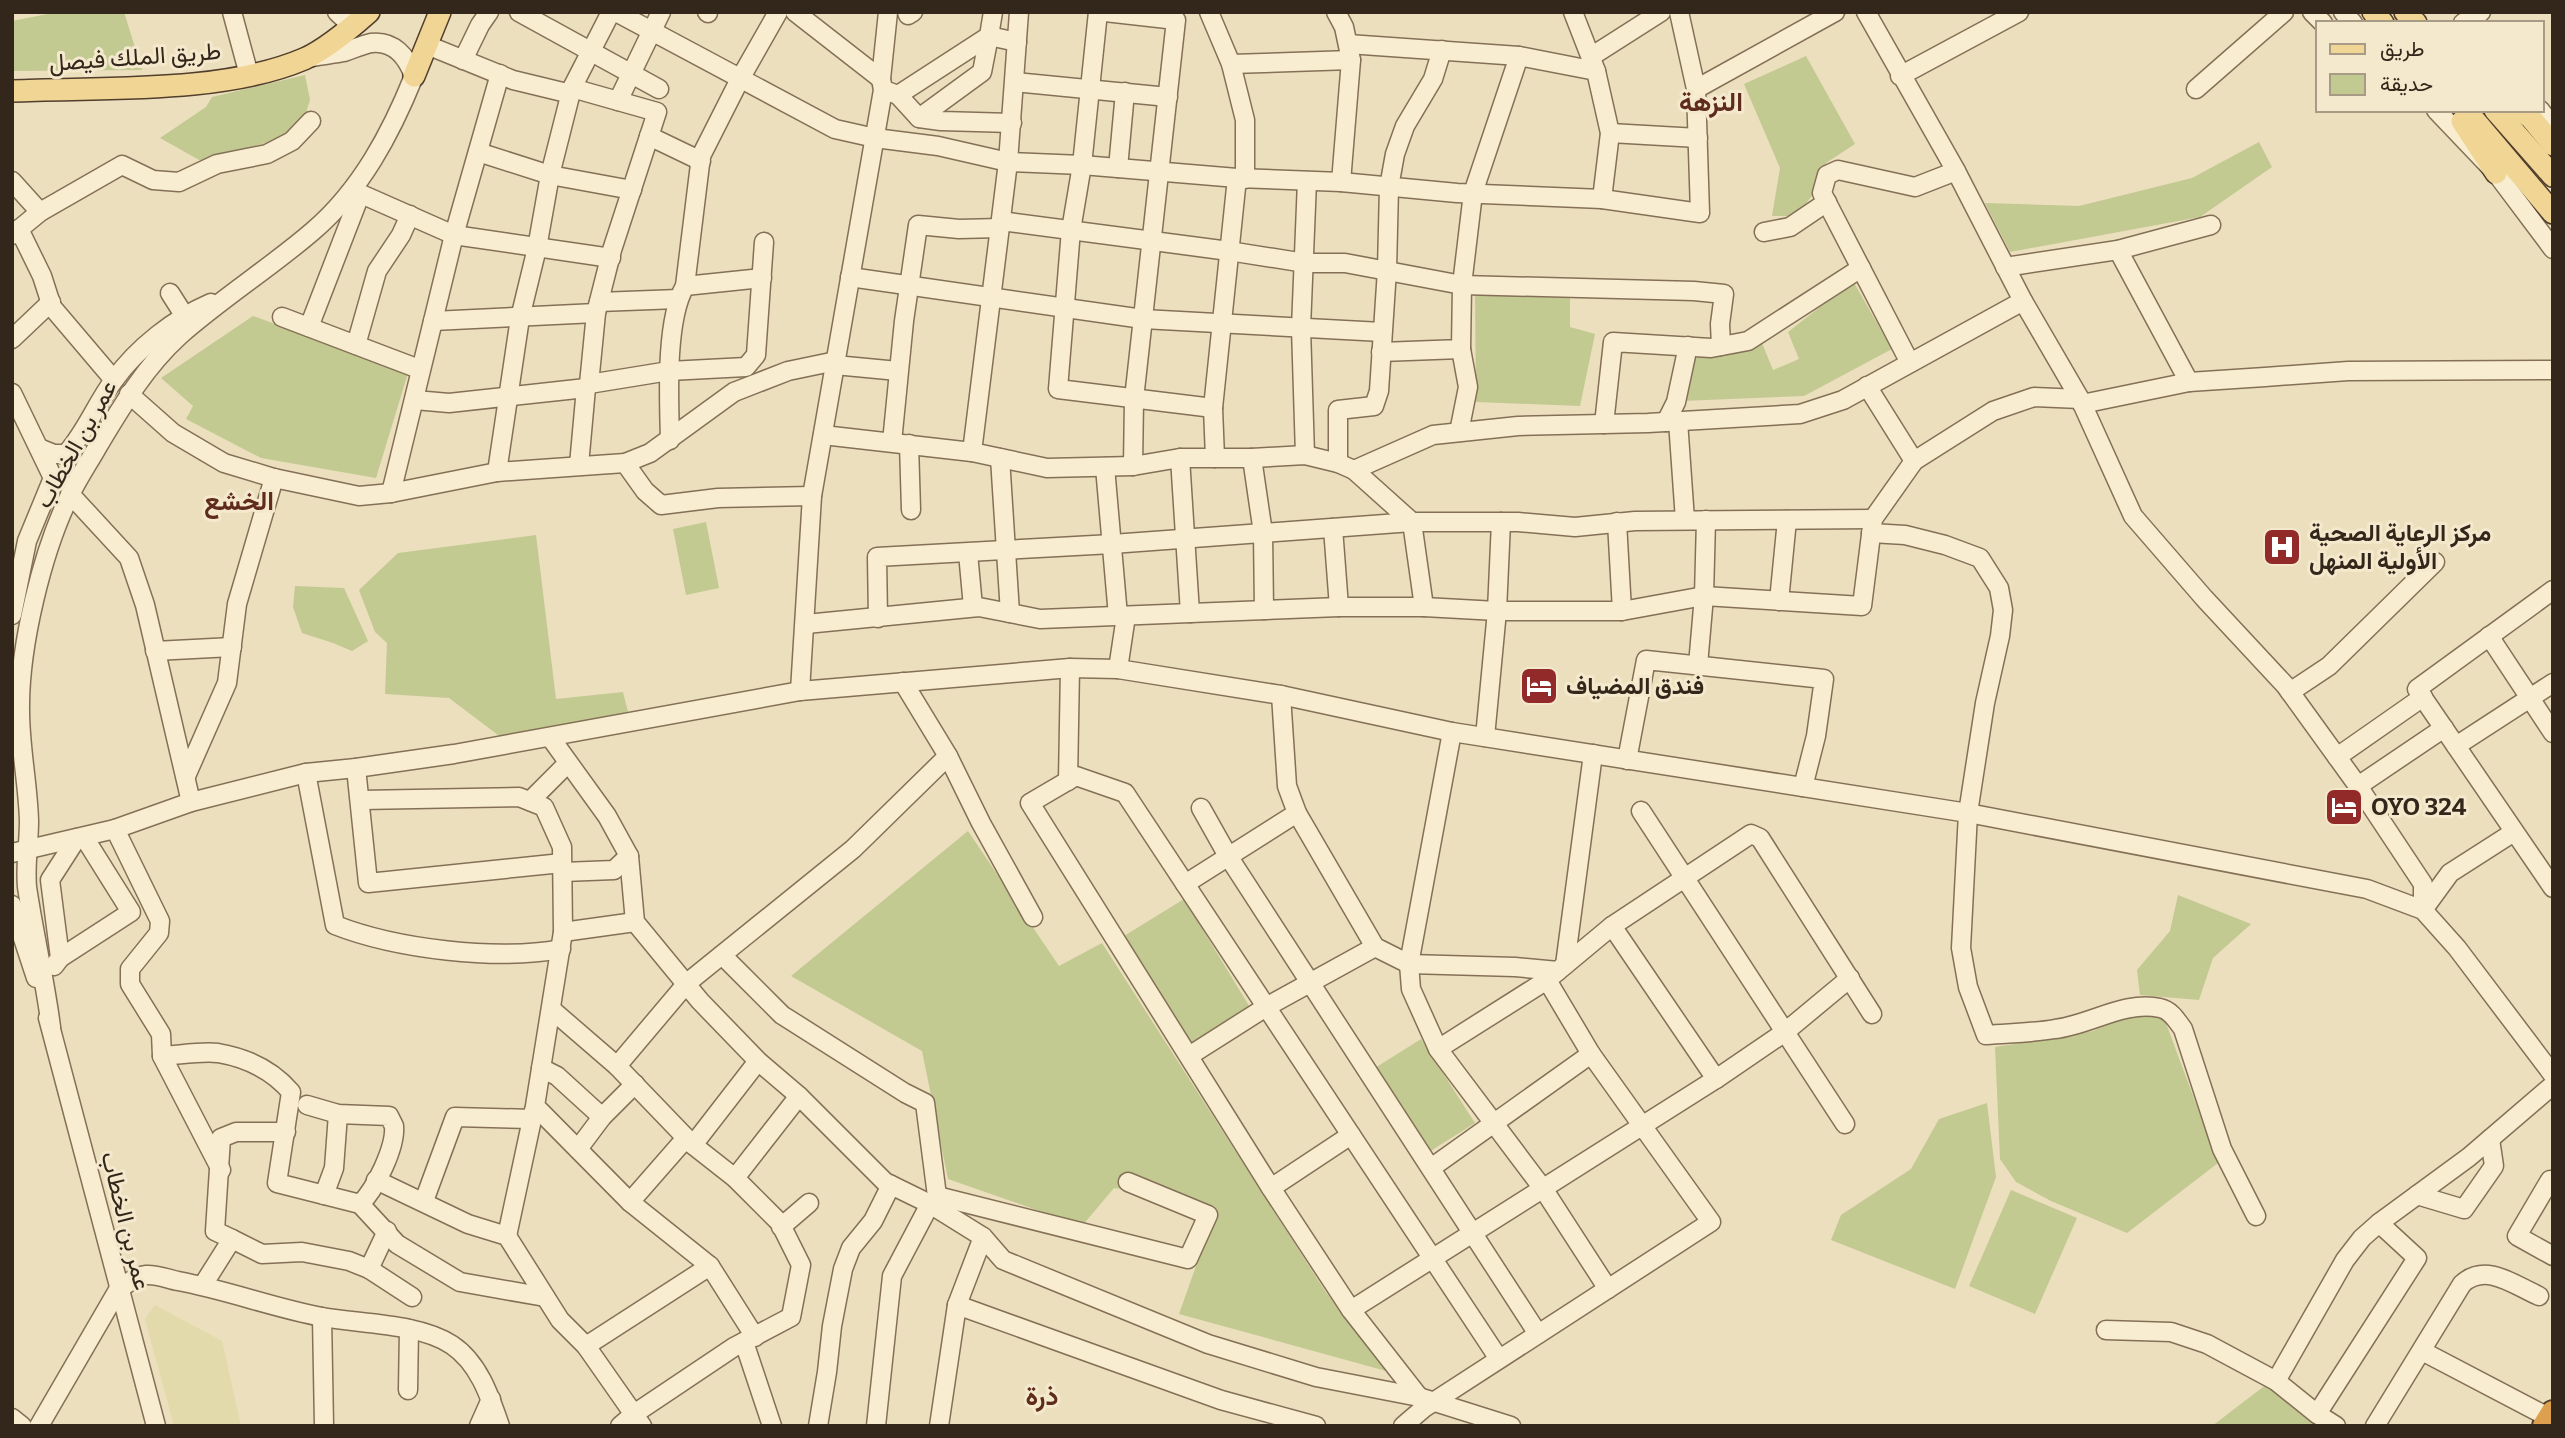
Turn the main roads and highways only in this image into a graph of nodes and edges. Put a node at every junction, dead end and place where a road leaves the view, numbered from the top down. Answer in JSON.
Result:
{"nodes":[{"id":1,"x":440,"y":12,"type":"edge"},
{"id":2,"x":361,"y":19,"type":"edge"},
{"id":3,"x":414,"y":76,"type":"road end"},
{"id":4,"x":12,"y":91,"type":"edge"},
{"id":5,"x":2456,"y":112,"type":"edge"},
{"id":6,"x":2468,"y":112,"type":"edge"},
{"id":7,"x":2498,"y":112,"type":"edge"},
{"id":8,"x":2524,"y":112,"type":"edge"},
{"id":9,"x":2553,"y":145,"type":"edge"},
{"id":10,"x":2496,"y":173,"type":"road end"},
{"id":11,"x":2553,"y":176,"type":"edge"},
{"id":12,"x":2553,"y":213,"type":"edge"}],
"edges":[{"from":1,"to":3,"type":"main road"},
{"from":2,"to":4,"type":"main road","name":"طريق الملك فيصل"},
{"from":5,"to":10,"type":"main road"},
{"from":6,"to":12,"type":"main road"},
{"from":7,"to":11,"type":"main road"},
{"from":8,"to":9,"type":"main road"}]}
